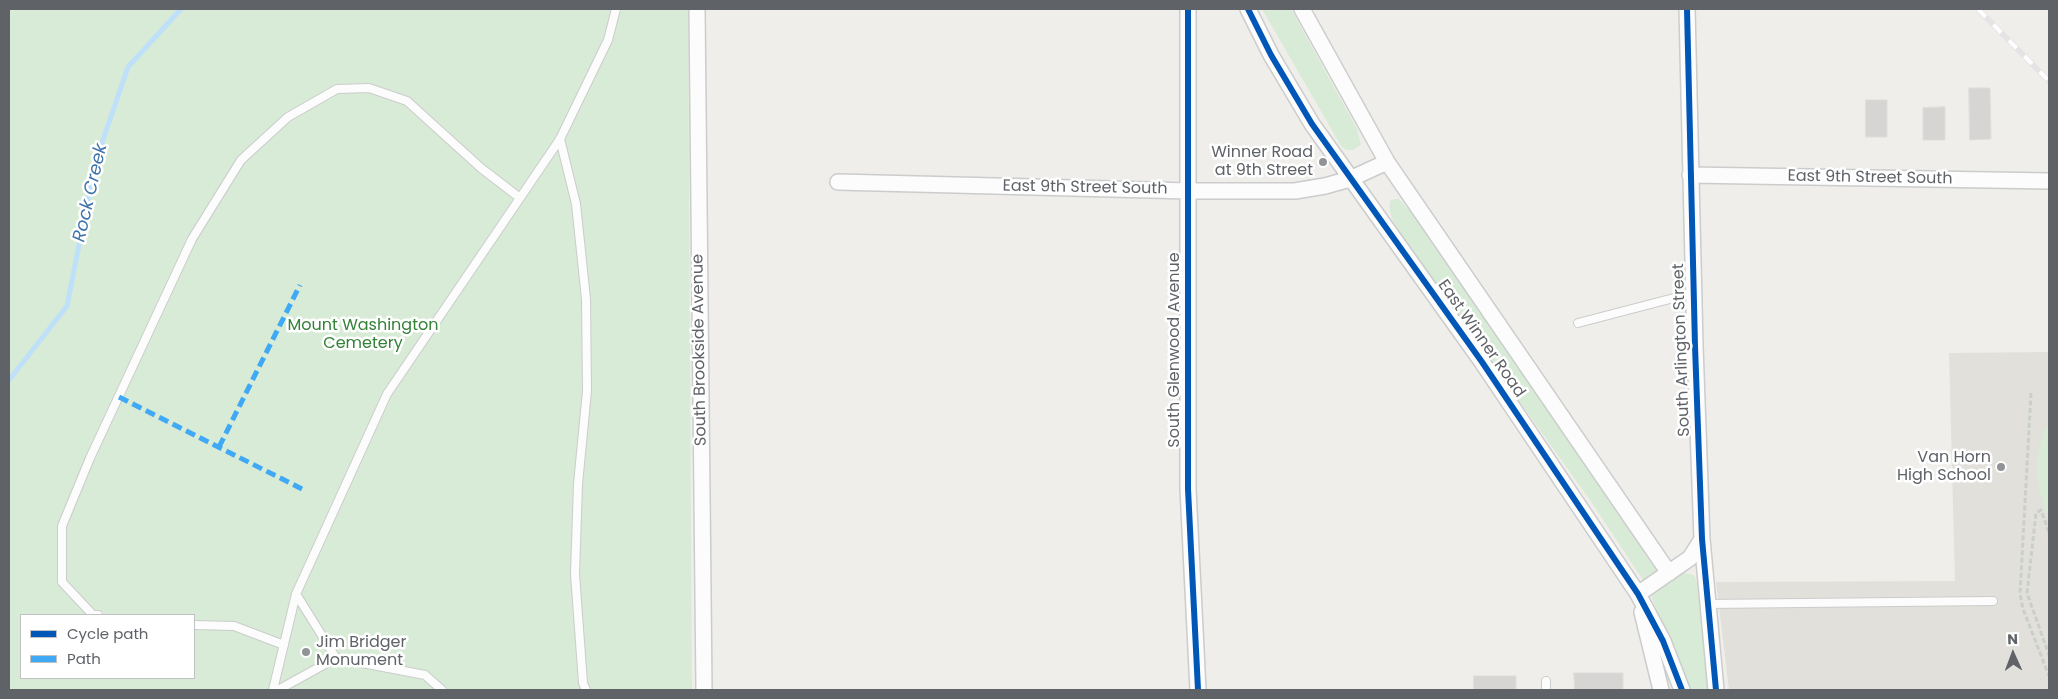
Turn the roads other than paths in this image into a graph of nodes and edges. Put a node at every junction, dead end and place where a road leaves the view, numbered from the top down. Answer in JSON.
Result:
{"nodes":[{"id":1,"x":616,"y":9,"type":"edge"},
{"id":2,"x":697,"y":9,"type":"edge"},
{"id":3,"x":1188,"y":9,"type":"edge"},
{"id":4,"x":1248,"y":9,"type":"edge"},
{"id":5,"x":1302,"y":9,"type":"edge"},
{"id":6,"x":1687,"y":9,"type":"edge"},
{"id":7,"x":560,"y":139,"type":"junction"},
{"id":8,"x":1387,"y":162,"type":"junction"},
{"id":9,"x":1690,"y":175,"type":"junction"},
{"id":10,"x":1350,"y":179,"type":"junction"},
{"id":11,"x":2049,"y":181,"type":"edge"},
{"id":12,"x":838,"y":182,"type":"dead end"},
{"id":13,"x":1189,"y":191,"type":"junction"},
{"id":14,"x":520,"y":198,"type":"junction"},
{"id":15,"x":1693,"y":293,"type":"junction"},
{"id":16,"x":1578,"y":324,"type":"dead end"},
{"id":17,"x":1702,"y":539,"type":"junction"},
{"id":18,"x":1670,"y":573,"type":"junction"},
{"id":19,"x":296,"y":594,"type":"junction"},
{"id":20,"x":1638,"y":594,"type":"junction"},
{"id":21,"x":1993,"y":601,"type":"dead end"},
{"id":22,"x":1708,"y":604,"type":"junction"},
{"id":23,"x":94,"y":614,"type":"edge"},
{"id":24,"x":195,"y":625,"type":"edge"},
{"id":25,"x":284,"y":646,"type":"junction"},
{"id":26,"x":336,"y":658,"type":"junction"},
{"id":27,"x":1546,"y":681,"type":"dead end"},
{"id":28,"x":273,"y":690,"type":"edge"},
{"id":29,"x":278,"y":690,"type":"edge"},
{"id":30,"x":442,"y":690,"type":"edge"},
{"id":31,"x":586,"y":690,"type":"edge"},
{"id":32,"x":704,"y":690,"type":"edge"},
{"id":33,"x":1198,"y":690,"type":"edge"},
{"id":34,"x":1546,"y":690,"type":"edge"},
{"id":35,"x":1660,"y":690,"type":"edge"},
{"id":36,"x":1682,"y":690,"type":"edge"},
{"id":37,"x":1716,"y":690,"type":"edge"}],
"edges":[{"from":1,"to":7,"type":"lane"},
{"from":2,"to":32,"type":"street","name":"South Brookside Avenue"},
{"from":3,"to":13,"type":"street","name":"South Glenwood Avenue"},
{"from":4,"to":10,"type":"street","name":"East Winner Road"},
{"from":5,"to":8,"type":"street","name":"East Winner Road"},
{"from":6,"to":9,"type":"street","name":"South Arlington Street"},
{"from":7,"to":14,"type":"lane"},
{"from":7,"to":31,"type":"lane"},
{"from":8,"to":10,"type":"street","name":"East 9th Street South"},
{"from":8,"to":18,"type":"street","name":"East Winner Road"},
{"from":9,"to":11,"type":"street","name":"East 9th Street South"},
{"from":9,"to":15,"type":"street","name":"South Arlington Street"},
{"from":10,"to":13,"type":"street","name":"East 9th Street South"},
{"from":10,"to":20,"type":"street","name":"East Winner Road"},
{"from":12,"to":13,"type":"street","name":"East 9th Street South"},
{"from":13,"to":33,"type":"street","name":"South Glenwood Avenue"},
{"from":14,"to":19,"type":"lane"},
{"from":14,"to":23,"type":"lane"},
{"from":15,"to":16,"type":"lane"},
{"from":15,"to":17,"type":"street","name":"South Arlington Street"},
{"from":17,"to":18,"type":"street"},
{"from":17,"to":22,"type":"street","name":"South Arlington Street"},
{"from":18,"to":20,"type":"street"},
{"from":19,"to":25,"type":"lane"},
{"from":19,"to":26,"type":"lane"},
{"from":20,"to":35,"type":"street","name":"East Winner Road"},
{"from":20,"to":36,"type":"street","name":"East Winner Road"},
{"from":21,"to":22,"type":"lane"},
{"from":22,"to":37,"type":"street","name":"South Arlington Street"},
{"from":24,"to":25,"type":"lane"},
{"from":25,"to":28,"type":"lane"},
{"from":26,"to":29,"type":"lane"},
{"from":26,"to":30,"type":"lane"},
{"from":27,"to":34,"type":"lane"}]}
